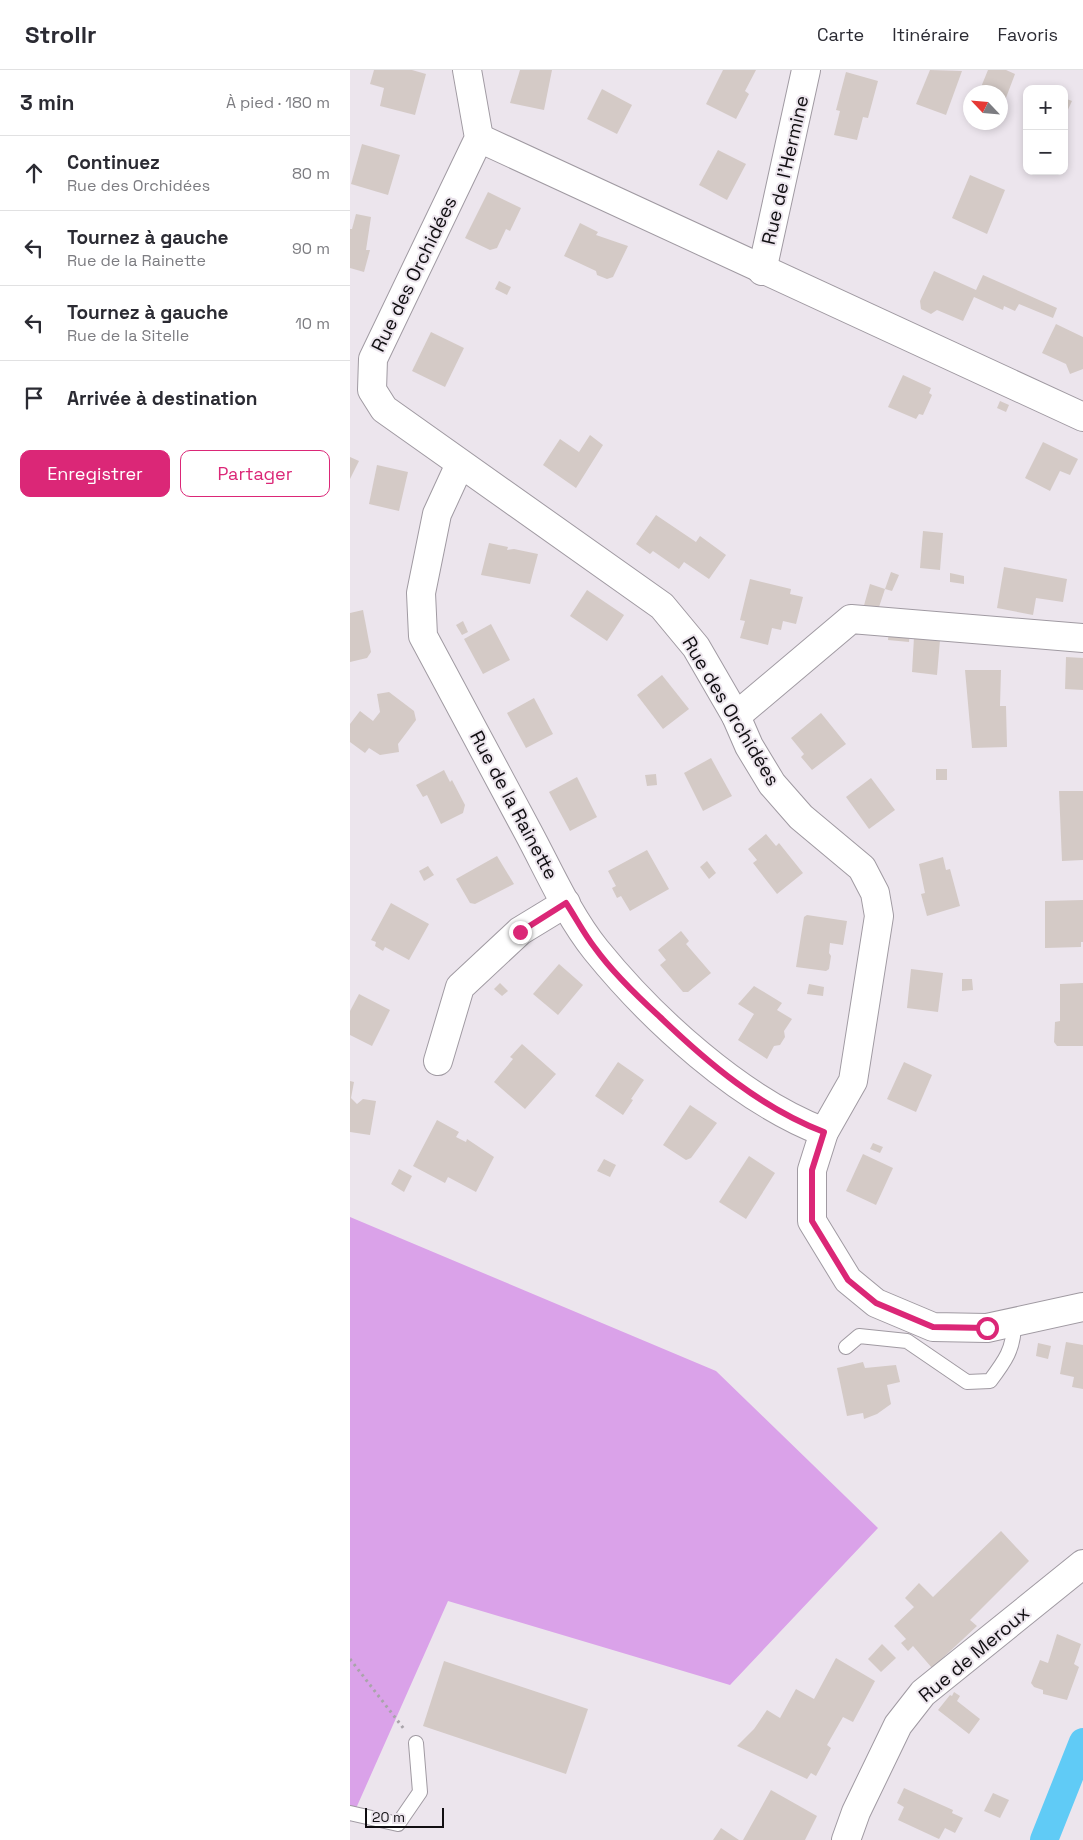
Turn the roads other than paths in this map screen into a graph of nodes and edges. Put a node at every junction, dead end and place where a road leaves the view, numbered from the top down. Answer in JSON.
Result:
{"nodes":[{"id":1,"x":467,"y":70,"type":"edge"},
{"id":2,"x":806,"y":70,"type":"edge"},
{"id":3,"x":479,"y":138,"type":"junction"},
{"id":4,"x":762,"y":270,"type":"junction"},
{"id":5,"x":1083,"y":417,"type":"edge"},
{"id":6,"x":460,"y":464,"type":"junction"},
{"id":7,"x":1083,"y":638,"type":"edge"},
{"id":8,"x":736,"y":716,"type":"junction"},
{"id":9,"x":566,"y":903,"type":"junction"},
{"id":10,"x":438,"y":1061,"type":"dead end"},
{"id":11,"x":824,"y":1132,"type":"junction"},
{"id":12,"x":1083,"y":1306,"type":"edge"},
{"id":13,"x":1014,"y":1323,"type":"junction"},
{"id":14,"x":846,"y":1348,"type":"dead end"},
{"id":15,"x":1083,"y":1564,"type":"edge"},
{"id":16,"x":416,"y":1744,"type":"road end"},
{"id":17,"x":350,"y":1814,"type":"edge"},
{"id":18,"x":846,"y":1840,"type":"edge"}],
"edges":[{"from":1,"to":3,"type":"street"},
{"from":2,"to":4,"type":"street","name":"Rue de l'Hermine"},
{"from":3,"to":4,"type":"street"},
{"from":3,"to":6,"type":"street","name":"Rue des Orchidées"},
{"from":4,"to":5,"type":"street"},
{"from":6,"to":8,"type":"street","name":"Rue des Orchidées"},
{"from":6,"to":9,"type":"street","name":"Rue de la Rainette"},
{"from":7,"to":8,"type":"street"},
{"from":8,"to":11,"type":"street","name":"Rue des Orchidées"},
{"from":9,"to":10,"type":"street"},
{"from":9,"to":11,"type":"street","name":"Rue de la Rainette"},
{"from":11,"to":13,"type":"street","name":"Rue des Orchidées"},
{"from":12,"to":13,"type":"street","name":"Rue des Orchidées"},
{"from":13,"to":14,"type":"lane"},
{"from":15,"to":18,"type":"street","name":"Rue de Meroux"},
{"from":16,"to":17,"type":"lane"}]}
